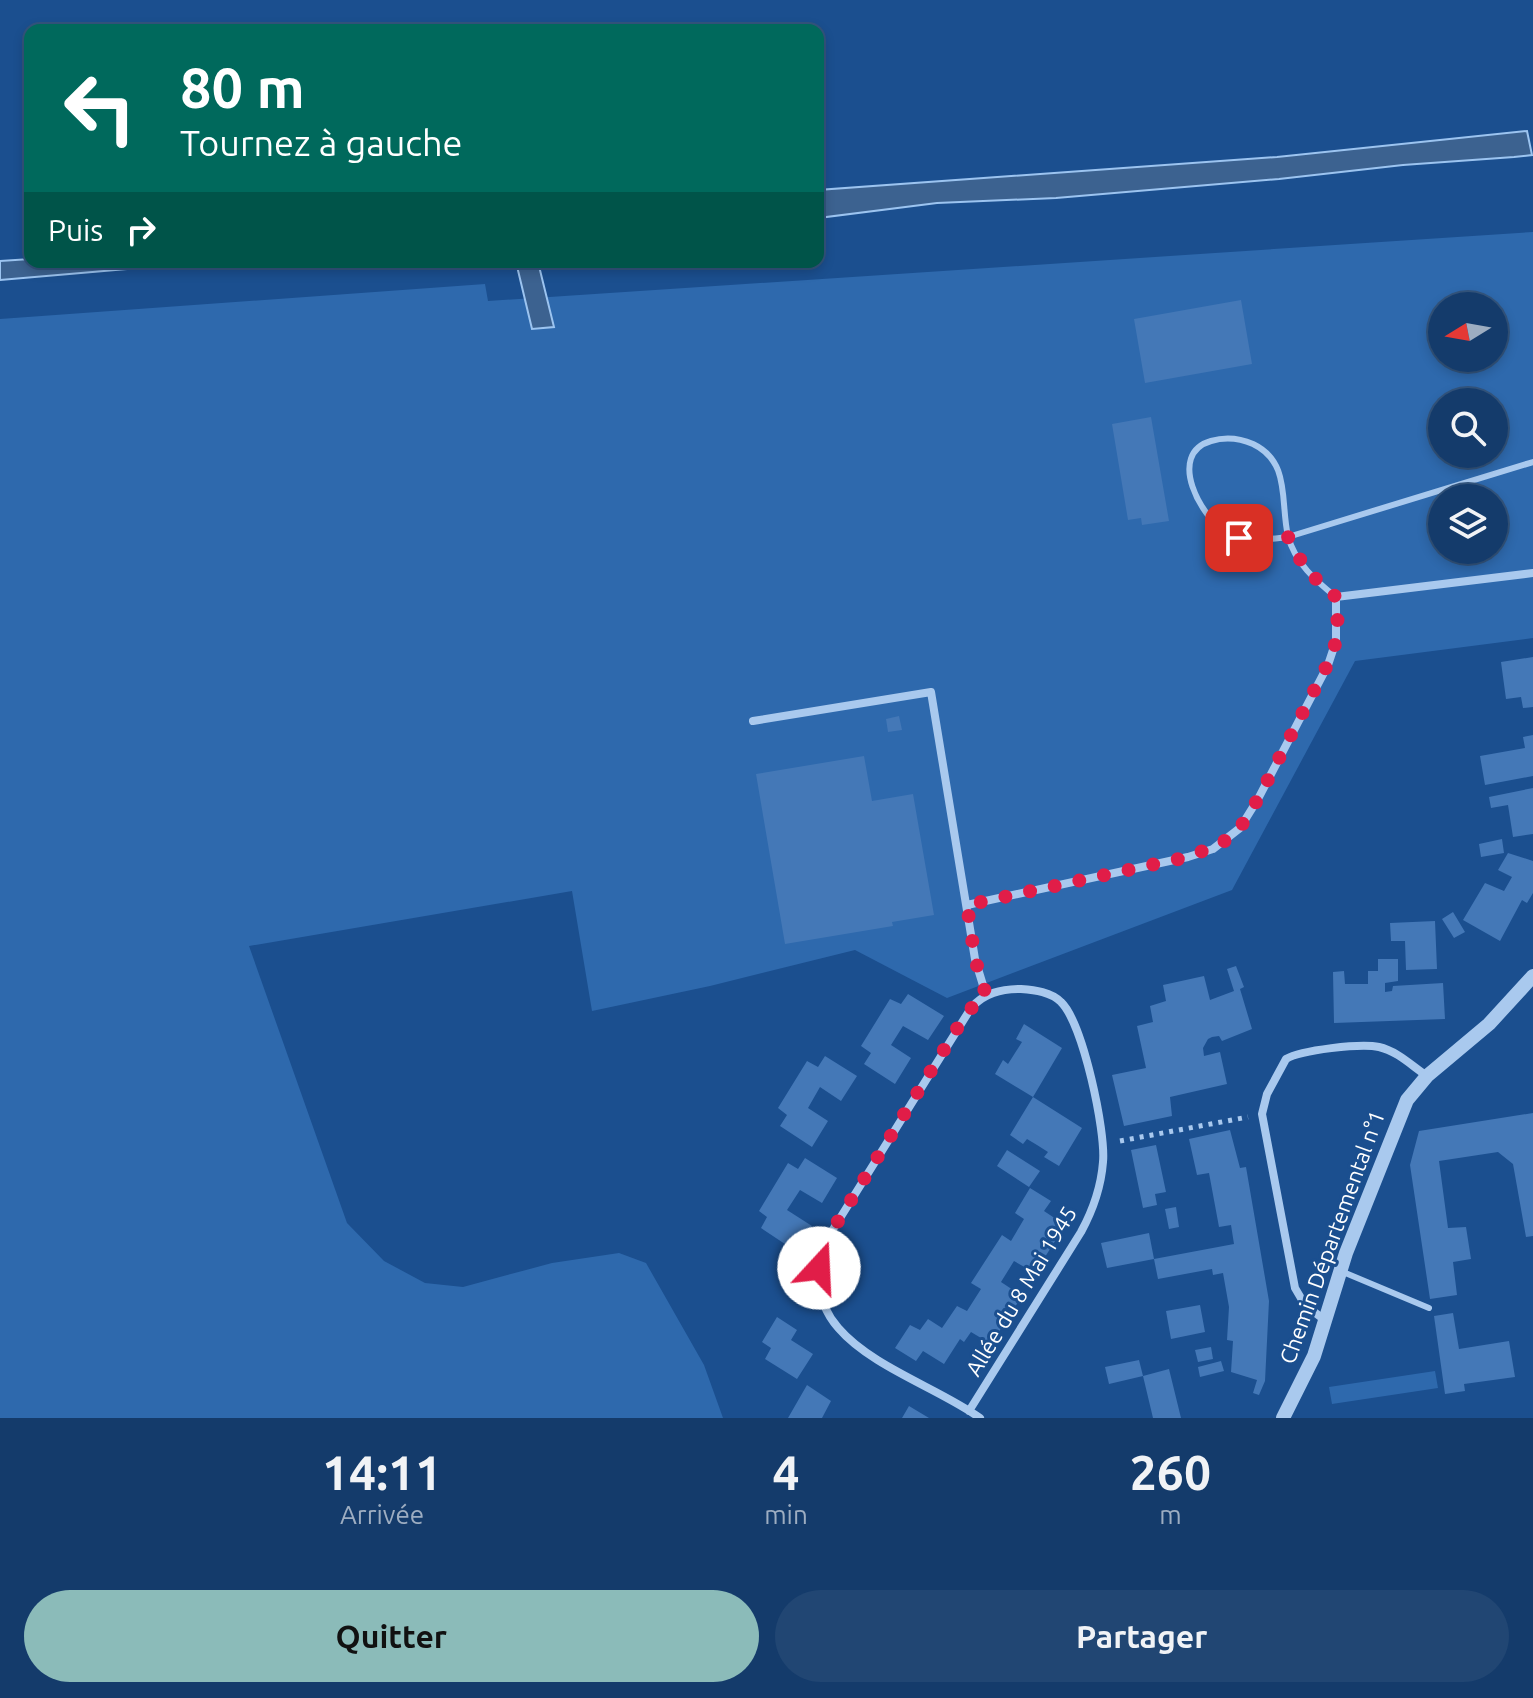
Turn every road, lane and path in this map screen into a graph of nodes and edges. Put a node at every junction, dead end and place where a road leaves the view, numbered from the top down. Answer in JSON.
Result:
{"nodes":[{"id":1,"x":1533,"y":462,"type":"edge"},
{"id":2,"x":1288,"y":537,"type":"junction"},
{"id":3,"x":1533,"y":573,"type":"edge"},
{"id":4,"x":1336,"y":597,"type":"junction"},
{"id":5,"x":753,"y":721,"type":"dead end"},
{"id":6,"x":967,"y":905,"type":"junction"},
{"id":7,"x":1533,"y":976,"type":"edge"},
{"id":8,"x":986,"y":995,"type":"junction"},
{"id":9,"x":1427,"y":1076,"type":"junction"},
{"id":10,"x":1262,"y":1114,"type":"junction"},
{"id":11,"x":1103,"y":1144,"type":"junction"},
{"id":12,"x":1339,"y":1271,"type":"junction"},
{"id":13,"x":1429,"y":1308,"type":"dead end"},
{"id":14,"x":1326,"y":1321,"type":"junction"},
{"id":15,"x":969,"y":1411,"type":"junction"},
{"id":16,"x":980,"y":1418,"type":"edge"},
{"id":17,"x":1283,"y":1418,"type":"edge"}],
"edges":[{"from":1,"to":2,"type":"lane"},
{"from":2,"to":2,"type":"lane"},
{"from":2,"to":4,"type":"lane"},
{"from":3,"to":4,"type":"street"},
{"from":4,"to":6,"type":"street"},
{"from":5,"to":6,"type":"street"},
{"from":6,"to":8,"type":"street"},
{"from":7,"to":9,"type":"street","name":"Chemin Départemental n°1"},
{"from":8,"to":11,"type":"street","name":"Allée du 8 Mai 1945"},
{"from":8,"to":15,"type":"street","name":"Allée du 8 Mai 1945"},
{"from":9,"to":10,"type":"street"},
{"from":9,"to":12,"type":"street","name":"Chemin Départemental n°1"},
{"from":10,"to":11,"type":"path"},
{"from":10,"to":14,"type":"street"},
{"from":11,"to":15,"type":"street","name":"Allée du 8 Mai 1945"},
{"from":12,"to":13,"type":"lane"},
{"from":12,"to":14,"type":"street","name":"Chemin Départemental n°1"},
{"from":14,"to":17,"type":"street","name":"Chemin Départemental n°1"},
{"from":15,"to":16,"type":"street","name":"Allée du 8 Mai 1945"}]}
